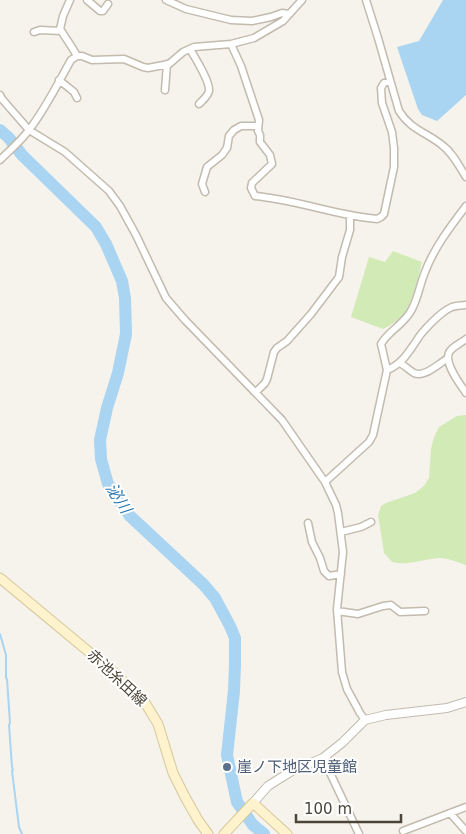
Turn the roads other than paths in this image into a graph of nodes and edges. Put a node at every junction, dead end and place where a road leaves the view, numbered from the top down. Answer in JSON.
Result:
{"nodes":[{"id":1,"x":70,"y":0,"type":"edge"},
{"id":2,"x":87,"y":0,"type":"edge"},
{"id":3,"x":166,"y":0,"type":"edge"},
{"id":4,"x":302,"y":0,"type":"edge"},
{"id":5,"x":366,"y":0,"type":"edge"},
{"id":6,"x":108,"y":4,"type":"dead end"},
{"id":7,"x":289,"y":14,"type":"junction"},
{"id":8,"x":61,"y":31,"type":"junction"},
{"id":9,"x":34,"y":32,"type":"dead end"},
{"id":10,"x":231,"y":44,"type":"junction"},
{"id":11,"x":190,"y":49,"type":"junction"},
{"id":12,"x":77,"y":56,"type":"junction"},
{"id":13,"x":167,"y":64,"type":"junction"},
{"id":14,"x":59,"y":80,"type":"junction"},
{"id":15,"x":390,"y":82,"type":"junction"},
{"id":16,"x":165,"y":90,"type":"dead end"},
{"id":17,"x":0,"y":94,"type":"edge"},
{"id":18,"x":77,"y":98,"type":"dead end"},
{"id":19,"x":199,"y":104,"type":"dead end"},
{"id":20,"x":258,"y":126,"type":"junction"},
{"id":21,"x":29,"y":130,"type":"junction"},
{"id":22,"x":1,"y":160,"type":"edge"},
{"id":23,"x":466,"y":177,"type":"edge"},
{"id":24,"x":205,"y":192,"type":"dead end"},
{"id":25,"x":466,"y":206,"type":"edge"},
{"id":26,"x":350,"y":216,"type":"junction"},
{"id":27,"x":466,"y":305,"type":"edge"},
{"id":28,"x":466,"y":339,"type":"edge"},
{"id":29,"x":447,"y":359,"type":"junction"},
{"id":30,"x":400,"y":363,"type":"junction"},
{"id":31,"x":387,"y":370,"type":"junction"},
{"id":32,"x":256,"y":392,"type":"junction"},
{"id":33,"x":466,"y":393,"type":"edge"},
{"id":34,"x":325,"y":482,"type":"junction"},
{"id":35,"x":371,"y":522,"type":"dead end"},
{"id":36,"x":308,"y":523,"type":"dead end"},
{"id":37,"x":341,"y":532,"type":"junction"},
{"id":38,"x":340,"y":574,"type":"junction"},
{"id":39,"x":0,"y":578,"type":"edge"},
{"id":40,"x":337,"y":611,"type":"junction"},
{"id":41,"x":425,"y":611,"type":"dead end"},
{"id":42,"x":466,"y":702,"type":"edge"},
{"id":43,"x":365,"y":720,"type":"junction"},
{"id":44,"x":323,"y":758,"type":"junction"},
{"id":45,"x":251,"y":804,"type":"junction"},
{"id":46,"x":466,"y":807,"type":"edge"},
{"id":47,"x":450,"y":813,"type":"junction"},
{"id":48,"x":403,"y":831,"type":"dead end"},
{"id":49,"x":466,"y":831,"type":"edge"},
{"id":50,"x":208,"y":834,"type":"edge"},
{"id":51,"x":224,"y":834,"type":"edge"},
{"id":52,"x":287,"y":834,"type":"edge"},
{"id":53,"x":358,"y":834,"type":"edge"}],
"edges":[{"from":1,"to":8,"type":"street"},
{"from":2,"to":6,"type":"street"},
{"from":3,"to":7,"type":"street"},
{"from":4,"to":7,"type":"street"},
{"from":5,"to":15,"type":"street"},
{"from":7,"to":10,"type":"street"},
{"from":8,"to":9,"type":"street"},
{"from":8,"to":12,"type":"street"},
{"from":10,"to":11,"type":"street"},
{"from":10,"to":20,"type":"street"},
{"from":11,"to":13,"type":"street"},
{"from":11,"to":19,"type":"street"},
{"from":12,"to":13,"type":"street"},
{"from":12,"to":14,"type":"street"},
{"from":13,"to":16,"type":"street"},
{"from":14,"to":18,"type":"street"},
{"from":14,"to":21,"type":"street"},
{"from":15,"to":23,"type":"street"},
{"from":15,"to":26,"type":"street"},
{"from":17,"to":21,"type":"street"},
{"from":20,"to":24,"type":"street"},
{"from":20,"to":26,"type":"street"},
{"from":21,"to":22,"type":"street"},
{"from":21,"to":32,"type":"street"},
{"from":25,"to":31,"type":"street"},
{"from":26,"to":32,"type":"street"},
{"from":27,"to":30,"type":"street"},
{"from":28,"to":29,"type":"street"},
{"from":29,"to":30,"type":"street"},
{"from":29,"to":33,"type":"street"},
{"from":30,"to":31,"type":"street"},
{"from":31,"to":34,"type":"street"},
{"from":32,"to":34,"type":"street"},
{"from":34,"to":37,"type":"street"},
{"from":35,"to":37,"type":"street"},
{"from":36,"to":38,"type":"street"},
{"from":37,"to":38,"type":"street"},
{"from":38,"to":40,"type":"street"},
{"from":39,"to":50,"type":"main road","name":"赤池糸田線"},
{"from":40,"to":41,"type":"street"},
{"from":40,"to":43,"type":"street"},
{"from":42,"to":43,"type":"street"},
{"from":43,"to":44,"type":"street"},
{"from":44,"to":45,"type":"street"},
{"from":44,"to":53,"type":"street"},
{"from":45,"to":51,"type":"main road"},
{"from":45,"to":52,"type":"main road"},
{"from":46,"to":47,"type":"street"},
{"from":47,"to":48,"type":"street"},
{"from":47,"to":49,"type":"street"}]}
